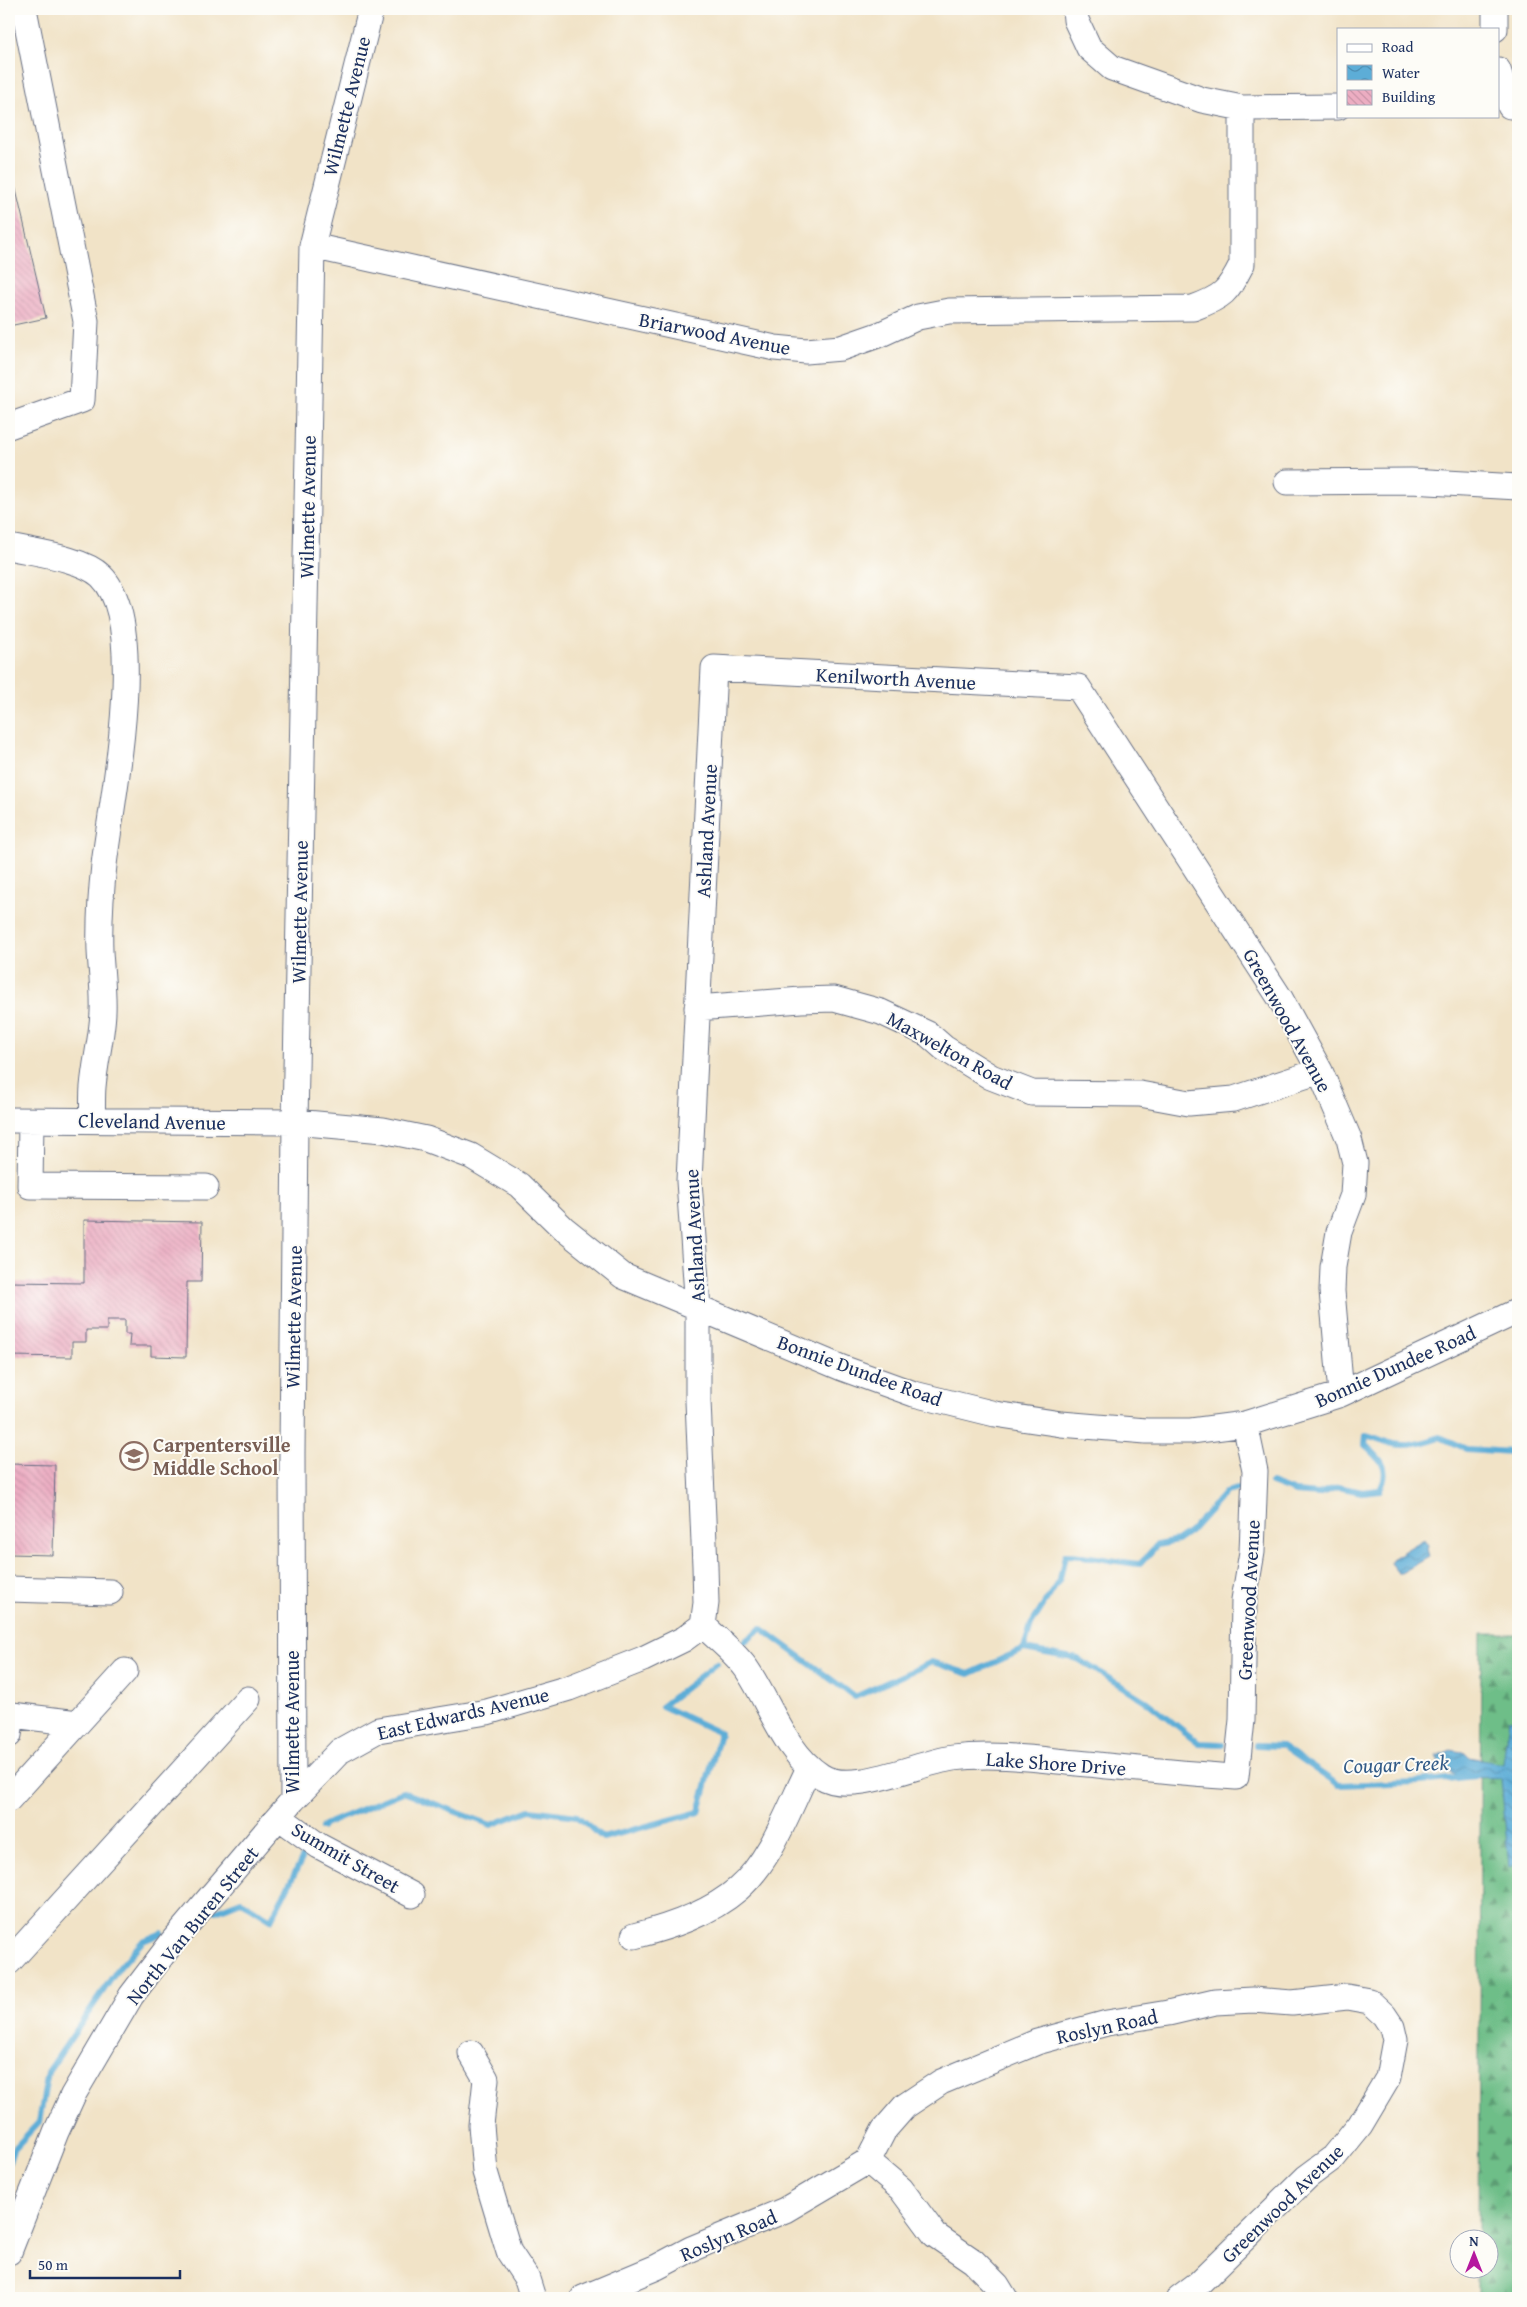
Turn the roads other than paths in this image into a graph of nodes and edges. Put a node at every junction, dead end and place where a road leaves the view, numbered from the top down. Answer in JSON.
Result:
{"nodes":[{"id":1,"x":24,"y":9,"type":"edge"},
{"id":2,"x":370,"y":9,"type":"edge"},
{"id":3,"x":1075,"y":9,"type":"edge"},
{"id":4,"x":1495,"y":9,"type":"edge"},
{"id":5,"x":1495,"y":28,"type":"edge"},
{"id":6,"x":1500,"y":77,"type":"edge"},
{"id":7,"x":1337,"y":107,"type":"edge"},
{"id":8,"x":1509,"y":107,"type":"edge"},
{"id":9,"x":1242,"y":108,"type":"junction"},
{"id":10,"x":312,"y":246,"type":"junction"},
{"id":11,"x":9,"y":426,"type":"edge"},
{"id":12,"x":1287,"y":482,"type":"dead end"},
{"id":13,"x":1518,"y":488,"type":"edge"},
{"id":14,"x":9,"y":547,"type":"edge"},
{"id":15,"x":714,"y":668,"type":"joint"},
{"id":16,"x":1078,"y":688,"type":"joint"},
{"id":17,"x":696,"y":1008,"type":"junction"},
{"id":18,"x":1320,"y":1071,"type":"junction"},
{"id":19,"x":20,"y":1120,"type":"edge"},
{"id":20,"x":92,"y":1120,"type":"junction"},
{"id":21,"x":295,"y":1122,"type":"junction"},
{"id":22,"x":20,"y":1186,"type":"edge"},
{"id":23,"x":206,"y":1187,"type":"dead end"},
{"id":24,"x":698,"y":1309,"type":"junction"},
{"id":25,"x":1518,"y":1311,"type":"edge"},
{"id":26,"x":1341,"y":1394,"type":"junction"},
{"id":27,"x":1245,"y":1424,"type":"junction"},
{"id":28,"x":9,"y":1589,"type":"edge"},
{"id":29,"x":110,"y":1592,"type":"dead end"},
{"id":30,"x":703,"y":1625,"type":"junction"},
{"id":31,"x":125,"y":1671,"type":"dead end"},
{"id":32,"x":248,"y":1698,"type":"dead end"},
{"id":33,"x":78,"y":1723,"type":"junction"},
{"id":34,"x":9,"y":1735,"type":"edge"},
{"id":35,"x":810,"y":1768,"type":"junction"},
{"id":36,"x":1236,"y":1777,"type":"joint"},
{"id":37,"x":9,"y":1799,"type":"edge"},
{"id":38,"x":287,"y":1809,"type":"junction"},
{"id":39,"x":412,"y":1895,"type":"dead end"},
{"id":40,"x":634,"y":1936,"type":"dead end"},
{"id":41,"x":9,"y":1962,"type":"edge"},
{"id":42,"x":1384,"y":2015,"type":"joint"},
{"id":43,"x":471,"y":2053,"type":"dead end"},
{"id":44,"x":868,"y":2161,"type":"junction"},
{"id":45,"x":9,"y":2252,"type":"edge"},
{"id":46,"x":533,"y":2298,"type":"edge"},
{"id":47,"x":583,"y":2298,"type":"edge"},
{"id":48,"x":1005,"y":2298,"type":"edge"},
{"id":49,"x":1179,"y":2298,"type":"edge"}],
"edges":[{"from":1,"to":11,"type":"street"},
{"from":2,"to":10,"type":"street","name":"Wilmette Avenue"},
{"from":3,"to":9,"type":"street"},
{"from":4,"to":5,"type":"street"},
{"from":6,"to":8,"type":"street"},
{"from":7,"to":9,"type":"street"},
{"from":9,"to":10,"type":"street","name":"Briarwood Avenue"},
{"from":10,"to":21,"type":"street","name":"Wilmette Avenue"},
{"from":12,"to":13,"type":"street"},
{"from":14,"to":20,"type":"street"},
{"from":15,"to":16,"type":"street","name":"Kenilworth Avenue"},
{"from":15,"to":17,"type":"street","name":"Ashland Avenue"},
{"from":16,"to":18,"type":"street","name":"Greenwood Avenue"},
{"from":17,"to":18,"type":"street","name":"Maxwelton Road"},
{"from":17,"to":24,"type":"street","name":"Ashland Avenue"},
{"from":18,"to":26,"type":"street","name":"Greenwood Avenue"},
{"from":19,"to":20,"type":"street","name":"Cleveland Avenue"},
{"from":19,"to":22,"type":"street"},
{"from":20,"to":21,"type":"street","name":"Cleveland Avenue"},
{"from":21,"to":24,"type":"street","name":"Bonnie Dundee Road"},
{"from":21,"to":38,"type":"street","name":"Wilmette Avenue"},
{"from":22,"to":23,"type":"street"},
{"from":24,"to":27,"type":"street","name":"Bonnie Dundee Road"},
{"from":24,"to":30,"type":"street","name":"Ashland Avenue"},
{"from":25,"to":26,"type":"street","name":"Bonnie Dundee Road"},
{"from":26,"to":27,"type":"street","name":"Bonnie Dundee Road"},
{"from":27,"to":36,"type":"street","name":"Greenwood Avenue"},
{"from":28,"to":29,"type":"street"},
{"from":30,"to":35,"type":"street"},
{"from":30,"to":38,"type":"street","name":"East Edwards Avenue"},
{"from":31,"to":33,"type":"street"},
{"from":32,"to":41,"type":"street"},
{"from":33,"to":34,"type":"street"},
{"from":33,"to":37,"type":"street"},
{"from":35,"to":36,"type":"street","name":"Lake Shore Drive"},
{"from":35,"to":40,"type":"street"},
{"from":38,"to":39,"type":"street","name":"Summit Street"},
{"from":38,"to":45,"type":"street","name":"North Van Buren Street"},
{"from":42,"to":44,"type":"street","name":"Roslyn Road"},
{"from":42,"to":49,"type":"street","name":"Greenwood Avenue"},
{"from":43,"to":46,"type":"street"},
{"from":44,"to":47,"type":"street","name":"Roslyn Road"},
{"from":44,"to":48,"type":"street"}]}
